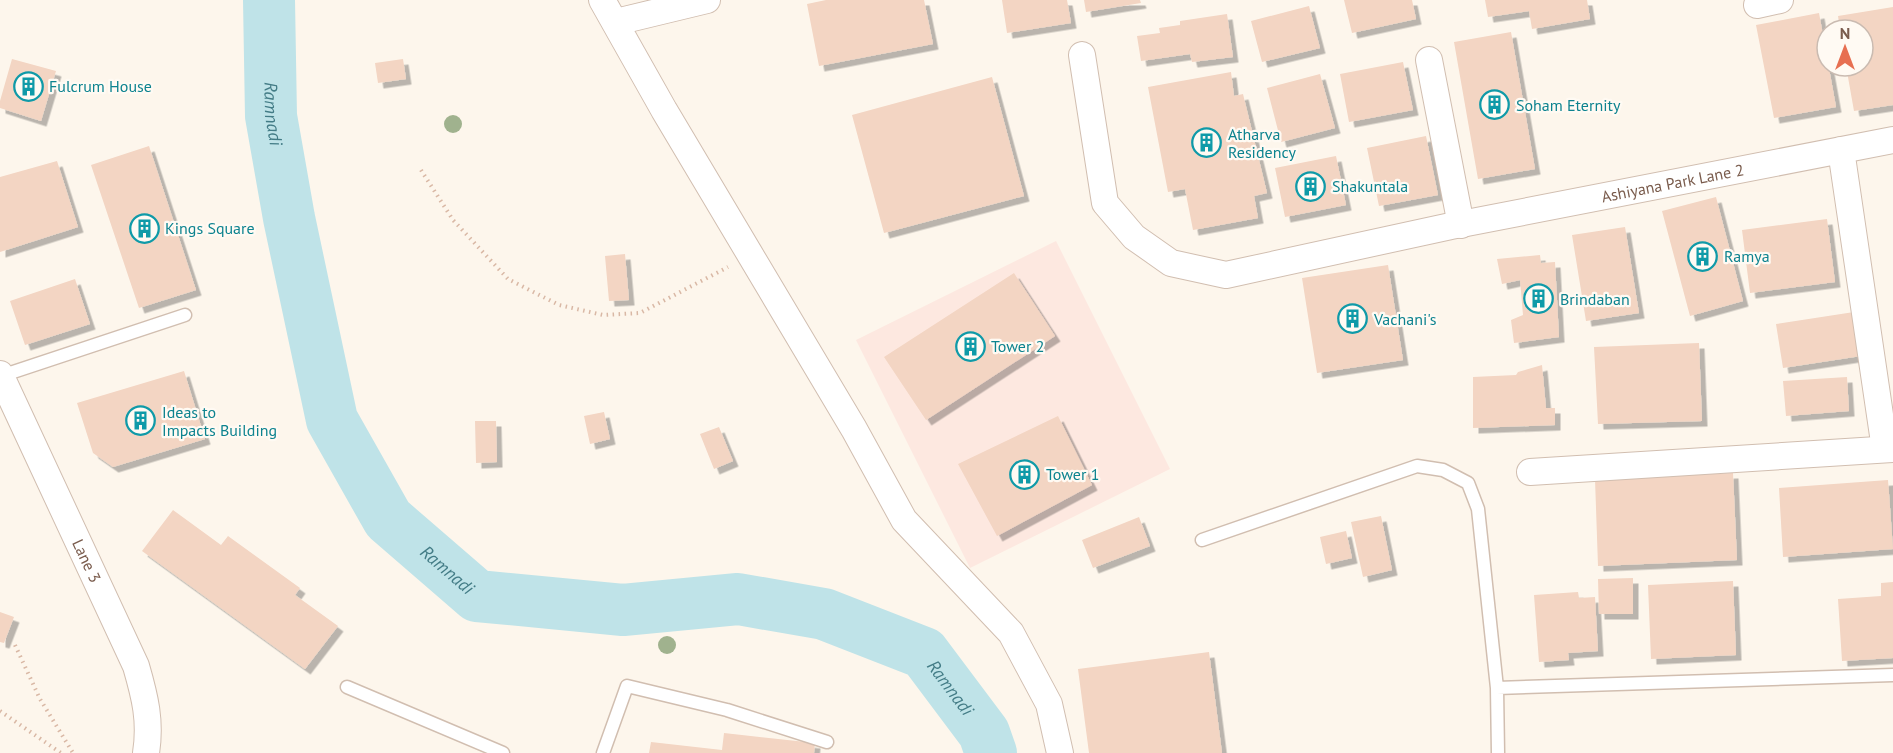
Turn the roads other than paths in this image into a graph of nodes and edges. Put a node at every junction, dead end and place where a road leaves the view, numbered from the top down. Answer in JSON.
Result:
{"nodes":[{"id":1,"x":602,"y":0,"type":"edge"},
{"id":2,"x":707,"y":0,"type":"edge"},
{"id":3,"x":616,"y":22,"type":"junction"},
{"id":4,"x":1082,"y":55,"type":"dead end"},
{"id":5,"x":1429,"y":60,"type":"dead end"},
{"id":6,"x":1893,"y":140,"type":"edge"},
{"id":7,"x":1841,"y":150,"type":"junction"},
{"id":8,"x":1456,"y":225,"type":"junction"},
{"id":9,"x":185,"y":315,"type":"dead end"},
{"id":10,"x":0,"y":375,"type":"edge"},
{"id":11,"x":1889,"y":449,"type":"edge"},
{"id":12,"x":1530,"y":472,"type":"dead end"},
{"id":13,"x":1202,"y":540,"type":"dead end"},
{"id":14,"x":1893,"y":675,"type":"edge"},
{"id":15,"x":347,"y":687,"type":"dead end"},
{"id":16,"x":1497,"y":688,"type":"junction"},
{"id":17,"x":827,"y":742,"type":"dead end"},
{"id":18,"x":146,"y":753,"type":"edge"},
{"id":19,"x":503,"y":753,"type":"edge"},
{"id":20,"x":603,"y":753,"type":"edge"},
{"id":21,"x":1060,"y":753,"type":"edge"},
{"id":22,"x":1498,"y":753,"type":"edge"}],
"edges":[{"from":1,"to":3,"type":"street"},
{"from":2,"to":3,"type":"street"},
{"from":3,"to":21,"type":"street"},
{"from":4,"to":8,"type":"street","name":"Ashiyana Park Lane 2"},
{"from":5,"to":8,"type":"street"},
{"from":6,"to":7,"type":"street","name":"Ashiyana Park Lane 2"},
{"from":7,"to":8,"type":"street","name":"Ashiyana Park Lane 2"},
{"from":7,"to":11,"type":"street"},
{"from":9,"to":10,"type":"lane"},
{"from":10,"to":18,"type":"street","name":"Lane 3"},
{"from":11,"to":12,"type":"street"},
{"from":13,"to":16,"type":"lane"},
{"from":14,"to":16,"type":"lane"},
{"from":15,"to":19,"type":"lane"},
{"from":16,"to":22,"type":"lane"},
{"from":17,"to":20,"type":"lane"}]}
